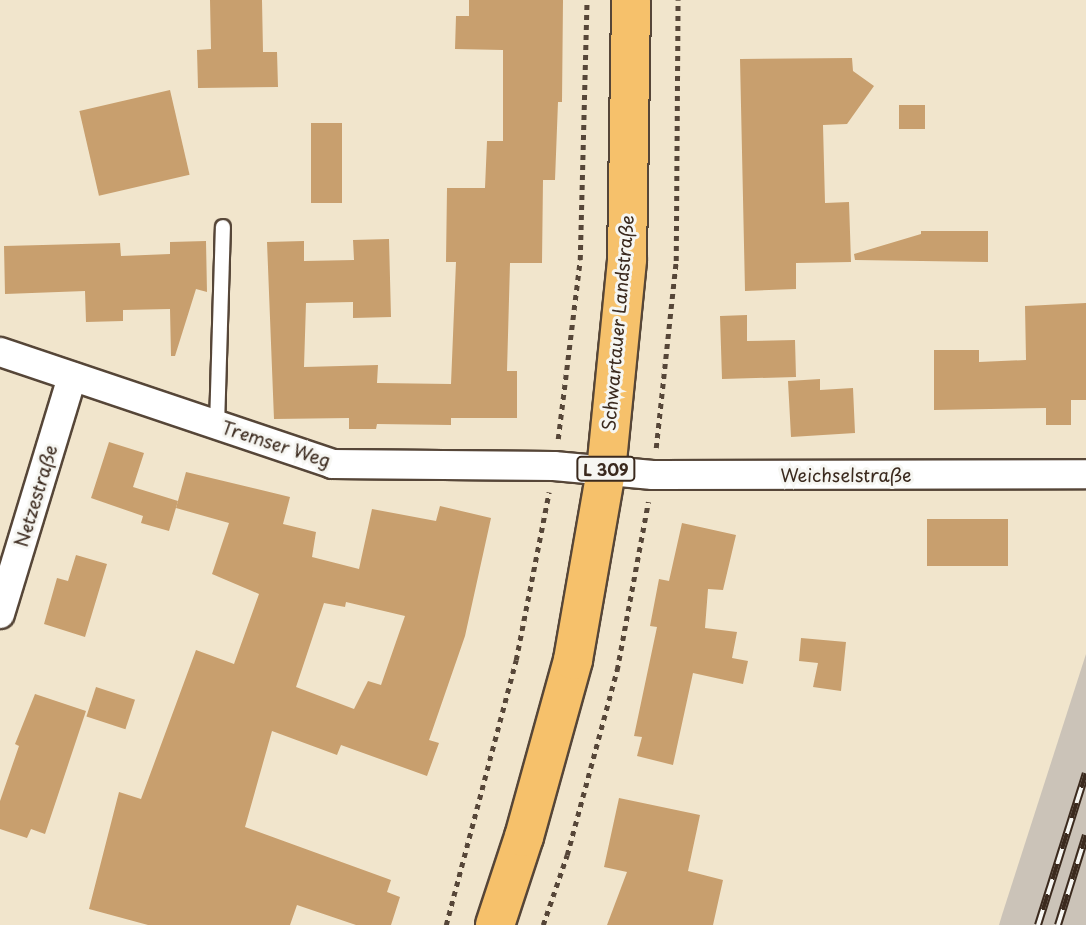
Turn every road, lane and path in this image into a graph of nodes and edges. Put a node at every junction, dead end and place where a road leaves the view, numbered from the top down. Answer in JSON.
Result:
{"nodes":[{"id":1,"x":631,"y":0,"type":"edge"},
{"id":2,"x":223,"y":227,"type":"dead end"},
{"id":3,"x":0,"y":352,"type":"edge"},
{"id":4,"x":72,"y":377,"type":"junction"},
{"id":5,"x":217,"y":426,"type":"junction"},
{"id":6,"x":606,"y":471,"type":"junction"},
{"id":7,"x":1086,"y":474,"type":"edge"},
{"id":8,"x":0,"y":614,"type":"edge"},
{"id":9,"x":495,"y":925,"type":"edge"}],
"edges":[{"from":1,"to":6,"type":"main road","name":"Schwartauer Landstraße","number":"L 309"},
{"from":2,"to":5,"type":"lane"},
{"from":3,"to":4,"type":"street","name":"Tremser Weg"},
{"from":4,"to":5,"type":"street","name":"Tremser Weg"},
{"from":4,"to":8,"type":"street","name":"Netzestraße"},
{"from":5,"to":6,"type":"street","name":"Tremser Weg"},
{"from":6,"to":7,"type":"street","name":"Weichselstraße"},
{"from":6,"to":9,"type":"main road","name":"Schwartauer Landstraße","number":"L 309"}]}
